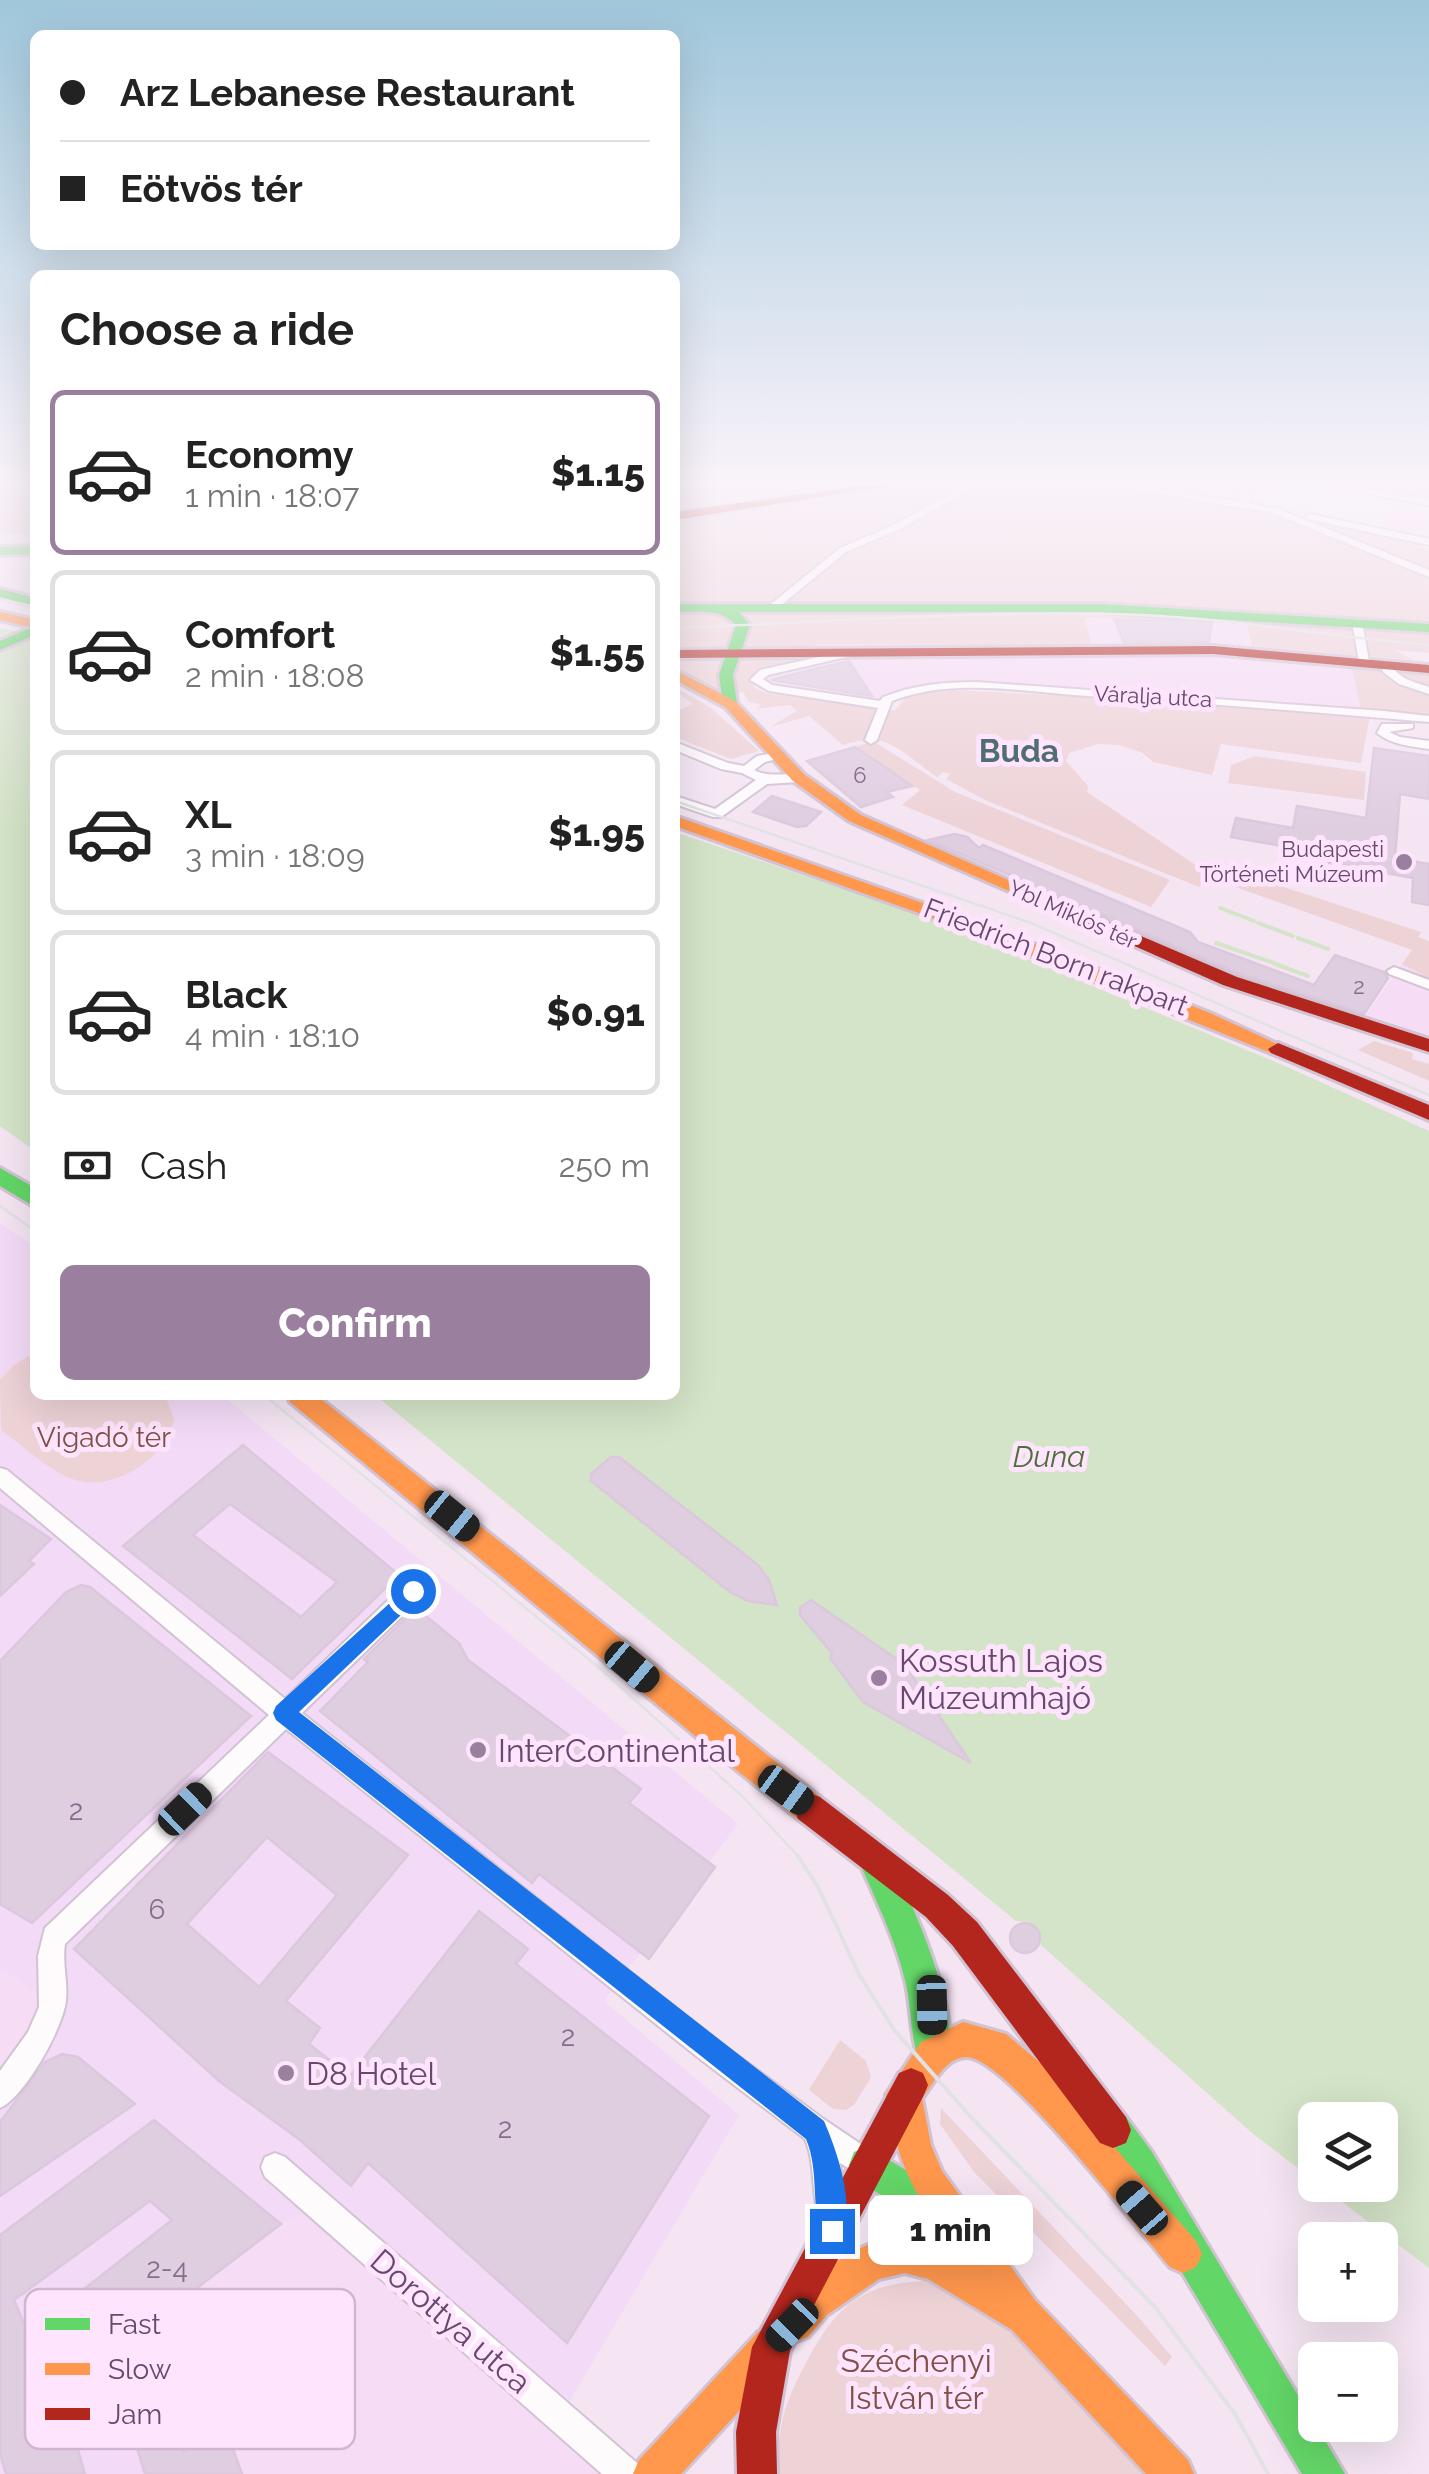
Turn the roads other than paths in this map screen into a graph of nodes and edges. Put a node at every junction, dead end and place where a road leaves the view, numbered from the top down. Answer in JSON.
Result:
{"nodes":[{"id":1,"x":780,"y":600,"type":"edge"},
{"id":2,"x":0,"y":607,"type":"edge"},
{"id":3,"x":717,"y":608,"type":"junction"},
{"id":4,"x":771,"y":608,"type":"junction"},
{"id":5,"x":680,"y":609,"type":"edge"},
{"id":6,"x":30,"y":613,"type":"edge"},
{"id":7,"x":0,"y":616,"type":"edge"},
{"id":8,"x":1357,"y":622,"type":"junction"},
{"id":9,"x":30,"y":625,"type":"edge"},
{"id":10,"x":1429,"y":628,"type":"edge"},
{"id":11,"x":30,"y":630,"type":"edge"},
{"id":12,"x":0,"y":646,"type":"edge"},
{"id":13,"x":852,"y":653,"type":"junction"},
{"id":14,"x":680,"y":654,"type":"edge"},
{"id":15,"x":732,"y":654,"type":"junction"},
{"id":16,"x":1375,"y":662,"type":"junction"},
{"id":17,"x":1429,"y":668,"type":"edge"},
{"id":18,"x":680,"y":677,"type":"edge"},
{"id":19,"x":1429,"y":690,"type":"edge"},
{"id":20,"x":730,"y":704,"type":"junction"},
{"id":21,"x":882,"y":705,"type":"junction"},
{"id":22,"x":1429,"y":719,"type":"edge"},
{"id":23,"x":1429,"y":728,"type":"edge"},
{"id":24,"x":871,"y":740,"type":"dead end"},
{"id":25,"x":1429,"y":745,"type":"edge"},
{"id":26,"x":680,"y":748,"type":"edge"},
{"id":27,"x":788,"y":766,"type":"junction"},
{"id":28,"x":746,"y":770,"type":"junction"},
{"id":29,"x":764,"y":780,"type":"junction"},
{"id":30,"x":680,"y":802,"type":"edge"},
{"id":31,"x":680,"y":823,"type":"edge"},
{"id":32,"x":1394,"y":971,"type":"dead end"},
{"id":33,"x":1429,"y":985,"type":"edge"},
{"id":34,"x":1429,"y":1046,"type":"edge"},
{"id":35,"x":1429,"y":1113,"type":"edge"},
{"id":36,"x":0,"y":1175,"type":"edge"},
{"id":37,"x":30,"y":1196,"type":"edge"},
{"id":38,"x":305,"y":1400,"type":"edge"},
{"id":39,"x":0,"y":1476,"type":"edge"},
{"id":40,"x":413,"y":1591,"type":"dead end"},
{"id":41,"x":284,"y":1713,"type":"junction"},
{"id":42,"x":871,"y":1853,"type":"junction"},
{"id":43,"x":933,"y":2054,"type":"junction"},
{"id":44,"x":0,"y":2094,"type":"edge"},
{"id":45,"x":904,"y":2095,"type":"junction"},
{"id":46,"x":815,"y":2130,"type":"junction"},
{"id":47,"x":867,"y":2164,"type":"junction"},
{"id":48,"x":275,"y":2167,"type":"dead end"},
{"id":49,"x":956,"y":2222,"type":"junction"},
{"id":50,"x":832,"y":2231,"type":"junction"},
{"id":51,"x":1219,"y":2293,"type":"junction"},
{"id":52,"x":1026,"y":2316,"type":"junction"},
{"id":53,"x":771,"y":2348,"type":"junction"},
{"id":54,"x":626,"y":2474,"type":"edge"},
{"id":55,"x":652,"y":2474,"type":"edge"},
{"id":56,"x":757,"y":2474,"type":"edge"},
{"id":57,"x":1174,"y":2474,"type":"edge"},
{"id":58,"x":1325,"y":2474,"type":"edge"}],
"edges":[{"from":1,"to":4,"type":"street"},
{"from":2,"to":6,"type":"main road"},
{"from":3,"to":4,"type":"main road"},
{"from":3,"to":5,"type":"main road"},
{"from":3,"to":15,"type":"main road"},
{"from":4,"to":8,"type":"main road"},
{"from":7,"to":9,"type":"main road"},
{"from":8,"to":10,"type":"main road"},
{"from":8,"to":16,"type":"street"},
{"from":11,"to":12,"type":"main road"},
{"from":13,"to":15,"type":"main road"},
{"from":13,"to":16,"type":"main road"},
{"from":13,"to":21,"type":"street","name":"Váralja utca"},
{"from":14,"to":15,"type":"main road"},
{"from":15,"to":20,"type":"main road"},
{"from":16,"to":17,"type":"main road"},
{"from":16,"to":19,"type":"street"},
{"from":18,"to":20,"type":"main road","name":"Ybl Miklós tér"},
{"from":20,"to":27,"type":"main road","name":"Ybl Miklós tér"},
{"from":21,"to":22,"type":"street","name":"Váralja utca"},
{"from":21,"to":24,"type":"street"},
{"from":23,"to":25,"type":"street"},
{"from":26,"to":28,"type":"street"},
{"from":27,"to":28,"type":"street"},
{"from":27,"to":29,"type":"street"},
{"from":27,"to":34,"type":"main road","name":"Ybl Miklós tér"},
{"from":28,"to":29,"type":"street"},
{"from":29,"to":30,"type":"street"},
{"from":31,"to":35,"type":"main road","name":"Friedrich Born rakpart"},
{"from":32,"to":33,"type":"street"},
{"from":36,"to":37,"type":"main road"},
{"from":38,"to":42,"type":"main road"},
{"from":39,"to":41,"type":"street"},
{"from":40,"to":41,"type":"street"},
{"from":41,"to":44,"type":"street"},
{"from":41,"to":46,"type":"street"},
{"from":42,"to":43,"type":"main road"},
{"from":42,"to":51,"type":"main road"},
{"from":43,"to":45,"type":"main road"},
{"from":43,"to":51,"type":"main road"},
{"from":45,"to":47,"type":"main road"},
{"from":45,"to":49,"type":"main road"},
{"from":46,"to":47,"type":"street"},
{"from":46,"to":50,"type":"street"},
{"from":47,"to":49,"type":"main road"},
{"from":47,"to":50,"type":"main road"},
{"from":48,"to":54,"type":"street","name":"Dorottya utca"},
{"from":49,"to":52,"type":"main road"},
{"from":50,"to":53,"type":"main road"},
{"from":51,"to":58,"type":"main road"},
{"from":52,"to":53,"type":"main road"},
{"from":52,"to":57,"type":"main road"},
{"from":53,"to":55,"type":"main road"},
{"from":53,"to":56,"type":"main road"}]}
